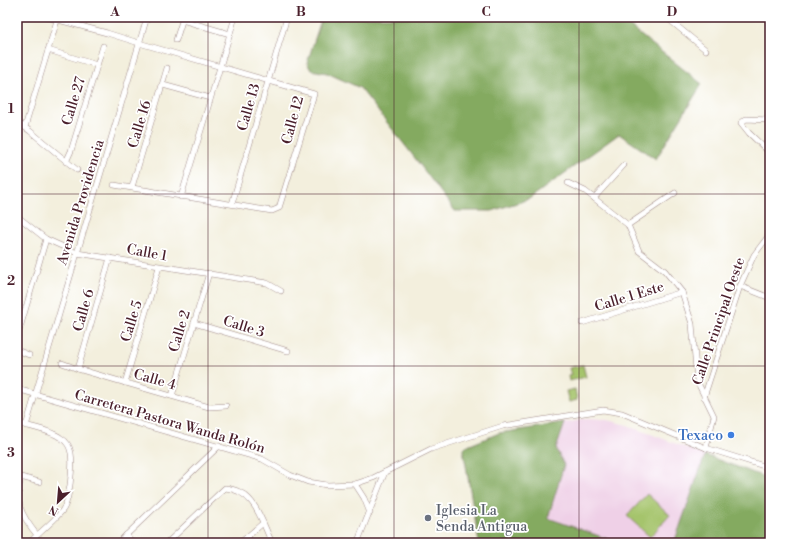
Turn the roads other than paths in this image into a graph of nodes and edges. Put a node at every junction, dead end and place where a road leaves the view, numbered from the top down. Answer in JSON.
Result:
{"nodes":[{"id":1,"x":47,"y":17,"type":"edge"},
{"id":2,"x":147,"y":17,"type":"edge"},
{"id":3,"x":234,"y":17,"type":"edge"},
{"id":4,"x":287,"y":17,"type":"edge"},
{"id":5,"x":666,"y":17,"type":"edge"},
{"id":6,"x":57,"y":18,"type":"edge"},
{"id":7,"x":183,"y":18,"type":"edge"},
{"id":8,"x":230,"y":34,"type":"junction"},
{"id":9,"x":176,"y":40,"type":"dead end"},
{"id":10,"x":139,"y":43,"type":"junction"},
{"id":11,"x":103,"y":46,"type":"dead end"},
{"id":12,"x":48,"y":50,"type":"junction"},
{"id":13,"x":706,"y":50,"type":"dead end"},
{"id":14,"x":97,"y":65,"type":"junction"},
{"id":15,"x":220,"y":66,"type":"junction"},
{"id":16,"x":167,"y":68,"type":"dead end"},
{"id":17,"x":268,"y":80,"type":"junction"},
{"id":18,"x":163,"y":85,"type":"junction"},
{"id":19,"x":210,"y":98,"type":"junction"},
{"id":20,"x":770,"y":120,"type":"edge"},
{"id":21,"x":17,"y":122,"type":"edge"},
{"id":22,"x":25,"y":127,"type":"junction"},
{"id":23,"x":770,"y":153,"type":"edge"},
{"id":24,"x":66,"y":162,"type":"junction"},
{"id":25,"x":624,"y":165,"type":"dead end"},
{"id":26,"x":77,"y":170,"type":"dead end"},
{"id":27,"x":568,"y":183,"type":"dead end"},
{"id":28,"x":114,"y":185,"type":"dead end"},
{"id":29,"x":132,"y":188,"type":"junction"},
{"id":30,"x":675,"y":193,"type":"dead end"},
{"id":31,"x":181,"y":197,"type":"junction"},
{"id":32,"x":594,"y":198,"type":"junction"},
{"id":33,"x":232,"y":204,"type":"junction"},
{"id":34,"x":17,"y":216,"type":"edge"},
{"id":35,"x":628,"y":226,"type":"junction"},
{"id":36,"x":770,"y":234,"type":"edge"},
{"id":37,"x":46,"y":240,"type":"junction"},
{"id":38,"x":77,"y":253,"type":"junction"},
{"id":39,"x":110,"y":258,"type":"junction"},
{"id":40,"x":159,"y":267,"type":"junction"},
{"id":41,"x":209,"y":273,"type":"junction"},
{"id":42,"x":740,"y":286,"type":"junction"},
{"id":43,"x":282,"y":291,"type":"dead end"},
{"id":44,"x":682,"y":292,"type":"junction"},
{"id":45,"x":770,"y":298,"type":"edge"},
{"id":46,"x":194,"y":323,"type":"junction"},
{"id":47,"x":582,"y":323,"type":"dead end"},
{"id":48,"x":17,"y":338,"type":"edge"},
{"id":49,"x":17,"y":350,"type":"edge"},
{"id":50,"x":288,"y":351,"type":"dead end"},
{"id":51,"x":29,"y":355,"type":"dead end"},
{"id":52,"x":62,"y":363,"type":"dead end"},
{"id":53,"x":78,"y":369,"type":"junction"},
{"id":54,"x":125,"y":383,"type":"junction"},
{"id":55,"x":17,"y":389,"type":"edge"},
{"id":56,"x":36,"y":394,"type":"junction"},
{"id":57,"x":172,"y":396,"type":"junction"},
{"id":58,"x":704,"y":397,"type":"junction"},
{"id":59,"x":226,"y":406,"type":"dead end"},
{"id":60,"x":17,"y":423,"type":"edge"},
{"id":61,"x":26,"y":426,"type":"junction"},
{"id":62,"x":219,"y":446,"type":"junction"},
{"id":63,"x":706,"y":448,"type":"junction"},
{"id":64,"x":770,"y":468,"type":"edge"},
{"id":65,"x":385,"y":472,"type":"junction"},
{"id":66,"x":19,"y":476,"type":"edge"},
{"id":67,"x":38,"y":482,"type":"dead end"},
{"id":68,"x":355,"y":484,"type":"junction"},
{"id":69,"x":370,"y":513,"type":"junction"},
{"id":70,"x":263,"y":523,"type":"junction"},
{"id":71,"x":37,"y":535,"type":"junction"},
{"id":72,"x":126,"y":536,"type":"junction"},
{"id":73,"x":358,"y":542,"type":"edge"},
{"id":74,"x":29,"y":543,"type":"edge"},
{"id":75,"x":118,"y":543,"type":"edge"},
{"id":76,"x":133,"y":543,"type":"edge"},
{"id":77,"x":167,"y":543,"type":"edge"},
{"id":78,"x":240,"y":543,"type":"edge"},
{"id":79,"x":272,"y":543,"type":"edge"}],
"edges":[{"from":1,"to":6,"type":"street","name":"Calle 12"},
{"from":2,"to":10,"type":"street","name":"Avenida Providencia"},
{"from":3,"to":8,"type":"street"},
{"from":4,"to":17,"type":"street","name":"Calle 13"},
{"from":5,"to":13,"type":"street"},
{"from":6,"to":10,"type":"street","name":"Calle 12"},
{"from":6,"to":12,"type":"street"},
{"from":7,"to":8,"type":"street"},
{"from":7,"to":9,"type":"street"},
{"from":8,"to":15,"type":"street"},
{"from":10,"to":15,"type":"street","name":"Calle 12"},
{"from":10,"to":38,"type":"street","name":"Avenida Providencia"},
{"from":11,"to":14,"type":"street","name":"Calle 27"},
{"from":12,"to":14,"type":"street"},
{"from":12,"to":22,"type":"street"},
{"from":14,"to":24,"type":"street","name":"Calle 27"},
{"from":15,"to":17,"type":"street","name":"Calle 12"},
{"from":15,"to":19,"type":"street"},
{"from":16,"to":18,"type":"street","name":"Calle 16"},
{"from":17,"to":33,"type":"street","name":"Calle 13"},
{"from":17,"to":33,"type":"street","name":"Calle 12"},
{"from":18,"to":19,"type":"street"},
{"from":18,"to":29,"type":"street","name":"Calle 16"},
{"from":19,"to":31,"type":"street"},
{"from":20,"to":23,"type":"street"},
{"from":21,"to":22,"type":"street"},
{"from":22,"to":24,"type":"street"},
{"from":24,"to":26,"type":"street"},
{"from":25,"to":32,"type":"street"},
{"from":27,"to":32,"type":"street"},
{"from":28,"to":29,"type":"street","name":"Calle 12"},
{"from":29,"to":31,"type":"street","name":"Calle 12"},
{"from":30,"to":35,"type":"street"},
{"from":31,"to":33,"type":"street","name":"Calle 12"},
{"from":32,"to":35,"type":"street"},
{"from":34,"to":37,"type":"street","name":"Calle 1"},
{"from":35,"to":44,"type":"street"},
{"from":36,"to":42,"type":"street","name":"Calle Principal Oeste"},
{"from":37,"to":38,"type":"street","name":"Calle 1"},
{"from":37,"to":48,"type":"street"},
{"from":38,"to":39,"type":"street","name":"Calle 1"},
{"from":38,"to":56,"type":"street","name":"Avenida Providencia"},
{"from":39,"to":40,"type":"street","name":"Calle 1"},
{"from":39,"to":53,"type":"street","name":"Calle 6"},
{"from":40,"to":41,"type":"street","name":"Calle 1"},
{"from":40,"to":54,"type":"street","name":"Calle 5"},
{"from":41,"to":43,"type":"street","name":"Calle 1"},
{"from":41,"to":46,"type":"street","name":"Calle 2"},
{"from":42,"to":45,"type":"street"},
{"from":42,"to":58,"type":"street","name":"Calle Principal Oeste"},
{"from":44,"to":47,"type":"street","name":"Calle 1 Este"},
{"from":44,"to":58,"type":"street"},
{"from":46,"to":50,"type":"street","name":"Calle 3"},
{"from":46,"to":57,"type":"street","name":"Calle 2"},
{"from":49,"to":51,"type":"street"},
{"from":52,"to":53,"type":"street","name":"Calle 4"},
{"from":53,"to":54,"type":"street","name":"Calle 4"},
{"from":54,"to":57,"type":"street","name":"Calle 4"},
{"from":55,"to":56,"type":"street","name":"Carretera Pastora Wanda Rolón"},
{"from":56,"to":61,"type":"street","name":"Avenida Providencia"},
{"from":56,"to":62,"type":"street","name":"Carretera Pastora Wanda Rolón"},
{"from":57,"to":59,"type":"street","name":"Calle 4"},
{"from":58,"to":63,"type":"street"},
{"from":60,"to":61,"type":"street"},
{"from":61,"to":71,"type":"street"},
{"from":62,"to":68,"type":"street","name":"Carretera Pastora Wanda Rolón"},
{"from":62,"to":72,"type":"street"},
{"from":63,"to":64,"type":"street","name":"Carretera Pastora Wanda Rolón"},
{"from":63,"to":65,"type":"street","name":"Carretera Pastora Wanda Rolón"},
{"from":65,"to":68,"type":"street","name":"Carretera Pastora Wanda Rolón"},
{"from":65,"to":69,"type":"street"},
{"from":66,"to":67,"type":"street"},
{"from":66,"to":71,"type":"street"},
{"from":68,"to":69,"type":"street"},
{"from":69,"to":73,"type":"street"},
{"from":70,"to":77,"type":"street"},
{"from":70,"to":78,"type":"street"},
{"from":70,"to":79,"type":"street"},
{"from":71,"to":74,"type":"street"},
{"from":72,"to":75,"type":"street"},
{"from":72,"to":76,"type":"street"}]}
